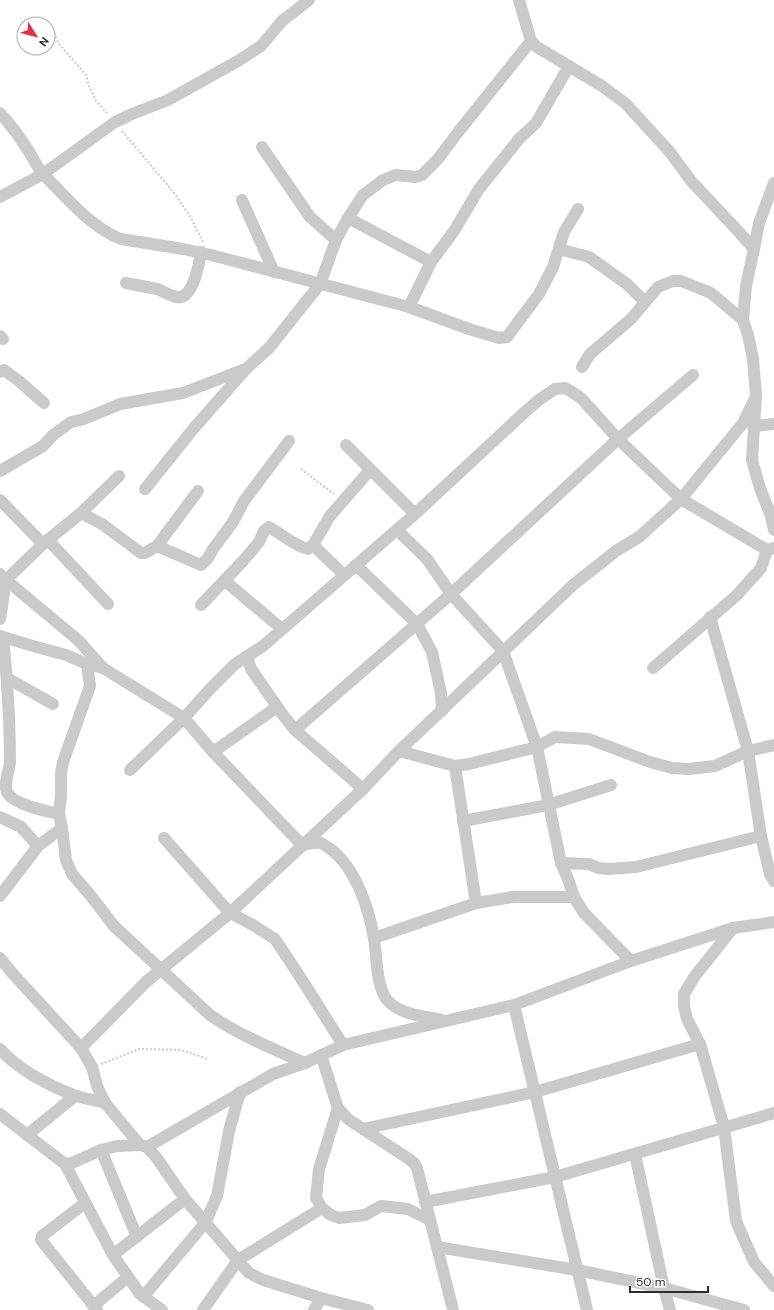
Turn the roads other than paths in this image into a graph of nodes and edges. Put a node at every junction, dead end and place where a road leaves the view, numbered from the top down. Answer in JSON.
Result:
{"nodes":[{"id":1,"x":309,"y":0,"type":"edge"},
{"id":2,"x":519,"y":0,"type":"edge"},
{"id":3,"x":531,"y":41,"type":"junction"},
{"id":4,"x":569,"y":66,"type":"junction"},
{"id":5,"x":0,"y":113,"type":"edge"},
{"id":6,"x":262,"y":147,"type":"dead end"},
{"id":7,"x":43,"y":174,"type":"junction"},
{"id":8,"x":774,"y":183,"type":"edge"},
{"id":9,"x":0,"y":196,"type":"edge"},
{"id":10,"x":242,"y":200,"type":"dead end"},
{"id":11,"x":578,"y":209,"type":"dead end"},
{"id":12,"x":348,"y":218,"type":"junction"},
{"id":13,"x":336,"y":240,"type":"junction"},
{"id":14,"x":559,"y":249,"type":"junction"},
{"id":15,"x":754,"y":249,"type":"junction"},
{"id":16,"x":206,"y":253,"type":"junction"},
{"id":17,"x":431,"y":262,"type":"junction"},
{"id":18,"x":274,"y":272,"type":"junction"},
{"id":19,"x":126,"y":283,"type":"dead end"},
{"id":20,"x":320,"y":284,"type":"junction"},
{"id":21,"x":645,"y":302,"type":"junction"},
{"id":22,"x":409,"y":307,"type":"junction"},
{"id":23,"x":743,"y":320,"type":"junction"},
{"id":24,"x":582,"y":366,"type":"dead end"},
{"id":25,"x":246,"y":369,"type":"junction"},
{"id":26,"x":0,"y":372,"type":"edge"},
{"id":27,"x":693,"y":375,"type":"dead end"},
{"id":28,"x":756,"y":396,"type":"junction"},
{"id":29,"x":44,"y":403,"type":"dead end"},
{"id":30,"x":774,"y":424,"type":"edge"},
{"id":31,"x":754,"y":426,"type":"junction"},
{"id":32,"x":618,"y":439,"type":"junction"},
{"id":33,"x":289,"y":441,"type":"dead end"},
{"id":34,"x":346,"y":445,"type":"dead end"},
{"id":35,"x":370,"y":470,"type":"junction"},
{"id":36,"x":0,"y":471,"type":"edge"},
{"id":37,"x":119,"y":476,"type":"dead end"},
{"id":38,"x":145,"y":489,"type":"dead end"},
{"id":39,"x":198,"y":491,"type":"dead end"},
{"id":40,"x":681,"y":499,"type":"junction"},
{"id":41,"x":0,"y":500,"type":"edge"},
{"id":42,"x":81,"y":513,"type":"junction"},
{"id":43,"x":415,"y":514,"type":"junction"},
{"id":44,"x":397,"y":530,"type":"junction"},
{"id":45,"x":774,"y":530,"type":"edge"},
{"id":46,"x":45,"y":542,"type":"junction"},
{"id":47,"x":313,"y":545,"type":"junction"},
{"id":48,"x":157,"y":546,"type":"junction"},
{"id":49,"x":770,"y":549,"type":"edge"},
{"id":50,"x":356,"y":565,"type":"junction"},
{"id":51,"x":344,"y":575,"type":"junction"},
{"id":52,"x":3,"y":577,"type":"edge"},
{"id":53,"x":225,"y":580,"type":"junction"},
{"id":54,"x":451,"y":594,"type":"junction"},
{"id":55,"x":108,"y":604,"type":"dead end"},
{"id":56,"x":201,"y":605,"type":"dead end"},
{"id":57,"x":710,"y":617,"type":"junction"},
{"id":58,"x":0,"y":618,"type":"edge"},
{"id":59,"x":417,"y":624,"type":"junction"},
{"id":60,"x":282,"y":629,"type":"junction"},
{"id":61,"x":1,"y":636,"type":"edge"},
{"id":62,"x":503,"y":651,"type":"junction"},
{"id":63,"x":247,"y":656,"type":"junction"},
{"id":64,"x":87,"y":664,"type":"junction"},
{"id":65,"x":103,"y":668,"type":"junction"},
{"id":66,"x":653,"y":668,"type":"dead end"},
{"id":67,"x":7,"y":678,"type":"junction"},
{"id":68,"x":53,"y":704,"type":"dead end"},
{"id":69,"x":278,"y":707,"type":"junction"},
{"id":70,"x":442,"y":711,"type":"junction"},
{"id":71,"x":184,"y":718,"type":"junction"},
{"id":72,"x":295,"y":730,"type":"junction"},
{"id":73,"x":774,"y":745,"type":"edge"},
{"id":74,"x":537,"y":747,"type":"junction"},
{"id":75,"x":399,"y":751,"type":"junction"},
{"id":76,"x":748,"y":751,"type":"junction"},
{"id":77,"x":213,"y":752,"type":"junction"},
{"id":78,"x":455,"y":766,"type":"junction"},
{"id":79,"x":130,"y":770,"type":"dead end"},
{"id":80,"x":610,"y":785,"type":"dead end"},
{"id":81,"x":363,"y":789,"type":"junction"},
{"id":82,"x":548,"y":805,"type":"junction"},
{"id":83,"x":59,"y":814,"type":"junction"},
{"id":84,"x":0,"y":816,"type":"edge"},
{"id":85,"x":463,"y":821,"type":"junction"},
{"id":86,"x":62,"y":828,"type":"junction"},
{"id":87,"x":761,"y":836,"type":"junction"},
{"id":88,"x":164,"y":838,"type":"dead end"},
{"id":89,"x":302,"y":845,"type":"junction"},
{"id":90,"x":38,"y":846,"type":"junction"},
{"id":91,"x":561,"y":863,"type":"junction"},
{"id":92,"x":4,"y":880,"type":"edge"},
{"id":93,"x":774,"y":881,"type":"edge"},
{"id":94,"x":0,"y":896,"type":"edge"},
{"id":95,"x":574,"y":897,"type":"junction"},
{"id":96,"x":476,"y":903,"type":"junction"},
{"id":97,"x":230,"y":913,"type":"junction"},
{"id":98,"x":774,"y":922,"type":"edge"},
{"id":99,"x":733,"y":928,"type":"junction"},
{"id":100,"x":374,"y":938,"type":"junction"},
{"id":101,"x":0,"y":958,"type":"edge"},
{"id":102,"x":631,"y":961,"type":"junction"},
{"id":103,"x":161,"y":970,"type":"junction"},
{"id":104,"x":514,"y":1005,"type":"junction"},
{"id":105,"x":445,"y":1021,"type":"junction"},
{"id":106,"x":700,"y":1044,"type":"junction"},
{"id":107,"x":342,"y":1045,"type":"junction"},
{"id":108,"x":82,"y":1048,"type":"junction"},
{"id":109,"x":2,"y":1054,"type":"edge"},
{"id":110,"x":321,"y":1055,"type":"junction"},
{"id":111,"x":306,"y":1062,"type":"junction"},
{"id":112,"x":240,"y":1092,"type":"junction"},
{"id":113,"x":535,"y":1092,"type":"junction"},
{"id":114,"x":75,"y":1096,"type":"junction"},
{"id":115,"x":105,"y":1103,"type":"junction"},
{"id":116,"x":338,"y":1108,"type":"junction"},
{"id":117,"x":774,"y":1113,"type":"edge"},
{"id":118,"x":0,"y":1114,"type":"edge"},
{"id":119,"x":724,"y":1127,"type":"junction"},
{"id":120,"x":363,"y":1128,"type":"junction"},
{"id":121,"x":27,"y":1135,"type":"junction"},
{"id":122,"x":143,"y":1146,"type":"junction"},
{"id":123,"x":101,"y":1150,"type":"junction"},
{"id":124,"x":635,"y":1154,"type":"junction"},
{"id":125,"x":65,"y":1164,"type":"junction"},
{"id":126,"x":555,"y":1177,"type":"junction"},
{"id":127,"x":185,"y":1199,"type":"junction"},
{"id":128,"x":425,"y":1202,"type":"junction"},
{"id":129,"x":86,"y":1203,"type":"junction"},
{"id":130,"x":322,"y":1208,"type":"junction"},
{"id":131,"x":430,"y":1220,"type":"junction"},
{"id":132,"x":205,"y":1223,"type":"junction"},
{"id":133,"x":137,"y":1237,"type":"junction"},
{"id":134,"x":437,"y":1248,"type":"junction"},
{"id":135,"x":113,"y":1255,"type":"junction"},
{"id":136,"x":238,"y":1260,"type":"junction"},
{"id":137,"x":578,"y":1270,"type":"junction"},
{"id":138,"x":128,"y":1277,"type":"junction"},
{"id":139,"x":774,"y":1286,"type":"edge"},
{"id":140,"x":664,"y":1288,"type":"junction"},
{"id":141,"x":143,"y":1297,"type":"junction"},
{"id":142,"x":321,"y":1298,"type":"junction"},
{"id":143,"x":95,"y":1308,"type":"edge"},
{"id":144,"x":162,"y":1310,"type":"edge"},
{"id":145,"x":203,"y":1310,"type":"edge"},
{"id":146,"x":314,"y":1310,"type":"edge"},
{"id":147,"x":368,"y":1310,"type":"edge"},
{"id":148,"x":453,"y":1310,"type":"edge"},
{"id":149,"x":587,"y":1310,"type":"edge"},
{"id":150,"x":670,"y":1310,"type":"edge"},
{"id":151,"x":744,"y":1310,"type":"edge"}],
"edges":[{"from":1,"to":7,"type":"street"},
{"from":2,"to":3,"type":"street"},
{"from":3,"to":4,"type":"street"},
{"from":3,"to":12,"type":"street"},
{"from":4,"to":15,"type":"street"},
{"from":4,"to":17,"type":"street"},
{"from":5,"to":7,"type":"street"},
{"from":6,"to":13,"type":"street"},
{"from":7,"to":9,"type":"street"},
{"from":7,"to":16,"type":"street"},
{"from":8,"to":15,"type":"street"},
{"from":10,"to":18,"type":"street"},
{"from":11,"to":14,"type":"street"},
{"from":12,"to":13,"type":"street"},
{"from":12,"to":17,"type":"street"},
{"from":13,"to":20,"type":"street"},
{"from":14,"to":21,"type":"street"},
{"from":14,"to":22,"type":"street"},
{"from":15,"to":23,"type":"street"},
{"from":16,"to":18,"type":"street"},
{"from":16,"to":19,"type":"street"},
{"from":17,"to":22,"type":"street"},
{"from":18,"to":20,"type":"street"},
{"from":20,"to":22,"type":"street"},
{"from":20,"to":25,"type":"street"},
{"from":21,"to":23,"type":"street"},
{"from":21,"to":24,"type":"street"},
{"from":23,"to":28,"type":"street"},
{"from":25,"to":36,"type":"street"},
{"from":25,"to":38,"type":"street"},
{"from":26,"to":29,"type":"street"},
{"from":27,"to":32,"type":"street"},
{"from":28,"to":31,"type":"street"},
{"from":28,"to":40,"type":"street"},
{"from":30,"to":31,"type":"street"},
{"from":31,"to":45,"type":"street"},
{"from":32,"to":40,"type":"street"},
{"from":32,"to":43,"type":"street"},
{"from":32,"to":54,"type":"street"},
{"from":33,"to":48,"type":"street"},
{"from":34,"to":35,"type":"street"},
{"from":35,"to":43,"type":"street"},
{"from":35,"to":47,"type":"street"},
{"from":37,"to":42,"type":"street"},
{"from":39,"to":48,"type":"street"},
{"from":40,"to":49,"type":"street"},
{"from":40,"to":62,"type":"street"},
{"from":41,"to":46,"type":"street"},
{"from":42,"to":46,"type":"street"},
{"from":42,"to":48,"type":"street"},
{"from":43,"to":44,"type":"street"},
{"from":44,"to":50,"type":"street"},
{"from":44,"to":54,"type":"street"},
{"from":46,"to":52,"type":"street"},
{"from":46,"to":55,"type":"street"},
{"from":47,"to":51,"type":"street"},
{"from":47,"to":53,"type":"street"},
{"from":49,"to":57,"type":"street"},
{"from":50,"to":51,"type":"street"},
{"from":50,"to":59,"type":"street"},
{"from":51,"to":60,"type":"street"},
{"from":52,"to":58,"type":"street"},
{"from":52,"to":65,"type":"street"},
{"from":53,"to":56,"type":"street"},
{"from":53,"to":60,"type":"street"},
{"from":54,"to":59,"type":"street"},
{"from":54,"to":62,"type":"street"},
{"from":57,"to":66,"type":"street"},
{"from":57,"to":76,"type":"street"},
{"from":59,"to":70,"type":"street"},
{"from":59,"to":72,"type":"street"},
{"from":60,"to":63,"type":"street"},
{"from":61,"to":64,"type":"street"},
{"from":61,"to":67,"type":"street"},
{"from":62,"to":70,"type":"street"},
{"from":62,"to":74,"type":"street"},
{"from":63,"to":69,"type":"street"},
{"from":63,"to":71,"type":"street"},
{"from":64,"to":65,"type":"street"},
{"from":64,"to":83,"type":"street"},
{"from":65,"to":71,"type":"street"},
{"from":67,"to":68,"type":"street"},
{"from":67,"to":83,"type":"street"},
{"from":69,"to":72,"type":"street"},
{"from":69,"to":77,"type":"street"},
{"from":70,"to":75,"type":"street"},
{"from":71,"to":77,"type":"street"},
{"from":71,"to":79,"type":"street"},
{"from":72,"to":81,"type":"street"},
{"from":73,"to":76,"type":"street"},
{"from":74,"to":76,"type":"street"},
{"from":74,"to":78,"type":"street"},
{"from":74,"to":82,"type":"street"},
{"from":75,"to":78,"type":"street"},
{"from":75,"to":81,"type":"street"},
{"from":76,"to":87,"type":"street"},
{"from":77,"to":89,"type":"street"},
{"from":78,"to":85,"type":"street"},
{"from":80,"to":82,"type":"street"},
{"from":81,"to":89,"type":"street"},
{"from":82,"to":85,"type":"street"},
{"from":82,"to":91,"type":"street"},
{"from":83,"to":86,"type":"street"},
{"from":84,"to":90,"type":"street"},
{"from":85,"to":96,"type":"street"},
{"from":86,"to":90,"type":"street"},
{"from":86,"to":103,"type":"street"},
{"from":87,"to":91,"type":"street"},
{"from":87,"to":93,"type":"street"},
{"from":88,"to":97,"type":"street"},
{"from":89,"to":97,"type":"street"},
{"from":89,"to":100,"type":"street"},
{"from":90,"to":92,"type":"street"},
{"from":91,"to":95,"type":"street"},
{"from":92,"to":94,"type":"street"},
{"from":95,"to":96,"type":"street"},
{"from":95,"to":102,"type":"street"},
{"from":96,"to":100,"type":"street"},
{"from":97,"to":103,"type":"street"},
{"from":97,"to":107,"type":"street"},
{"from":98,"to":99,"type":"street"},
{"from":99,"to":102,"type":"street"},
{"from":99,"to":106,"type":"street"},
{"from":100,"to":105,"type":"street"},
{"from":101,"to":108,"type":"street"},
{"from":102,"to":104,"type":"street"},
{"from":103,"to":108,"type":"street"},
{"from":103,"to":111,"type":"street"},
{"from":104,"to":105,"type":"street"},
{"from":104,"to":113,"type":"street"},
{"from":105,"to":107,"type":"street"},
{"from":106,"to":113,"type":"street"},
{"from":106,"to":119,"type":"street"},
{"from":107,"to":110,"type":"street"},
{"from":108,"to":115,"type":"street"},
{"from":109,"to":114,"type":"street"},
{"from":110,"to":111,"type":"street"},
{"from":110,"to":116,"type":"street"},
{"from":111,"to":112,"type":"street"},
{"from":112,"to":122,"type":"street"},
{"from":112,"to":132,"type":"street"},
{"from":113,"to":120,"type":"street"},
{"from":113,"to":126,"type":"street"},
{"from":114,"to":115,"type":"street"},
{"from":114,"to":121,"type":"street"},
{"from":115,"to":122,"type":"street"},
{"from":116,"to":120,"type":"street"},
{"from":116,"to":130,"type":"street"},
{"from":117,"to":119,"type":"street"},
{"from":118,"to":121,"type":"street"},
{"from":119,"to":124,"type":"street"},
{"from":119,"to":139,"type":"street"},
{"from":120,"to":128,"type":"street"},
{"from":121,"to":125,"type":"street"},
{"from":122,"to":123,"type":"street"},
{"from":122,"to":127,"type":"street"},
{"from":123,"to":125,"type":"street"},
{"from":123,"to":133,"type":"street"},
{"from":124,"to":126,"type":"street"},
{"from":124,"to":140,"type":"street"},
{"from":125,"to":129,"type":"street"},
{"from":126,"to":128,"type":"street"},
{"from":126,"to":137,"type":"street"},
{"from":127,"to":132,"type":"street"},
{"from":127,"to":133,"type":"street"},
{"from":128,"to":131,"type":"street"},
{"from":129,"to":135,"type":"street"},
{"from":129,"to":143,"type":"street"},
{"from":130,"to":131,"type":"street"},
{"from":130,"to":136,"type":"street"},
{"from":131,"to":134,"type":"street"},
{"from":132,"to":136,"type":"street"},
{"from":132,"to":141,"type":"street"},
{"from":133,"to":135,"type":"street"},
{"from":134,"to":137,"type":"street"},
{"from":134,"to":148,"type":"street"},
{"from":135,"to":138,"type":"street"},
{"from":136,"to":142,"type":"street"},
{"from":136,"to":145,"type":"street"},
{"from":137,"to":140,"type":"street"},
{"from":137,"to":149,"type":"street"},
{"from":138,"to":141,"type":"street"},
{"from":138,"to":143,"type":"street"},
{"from":140,"to":150,"type":"street"},
{"from":140,"to":151,"type":"street"},
{"from":141,"to":144,"type":"street"},
{"from":142,"to":146,"type":"street"},
{"from":142,"to":147,"type":"street"}]}
